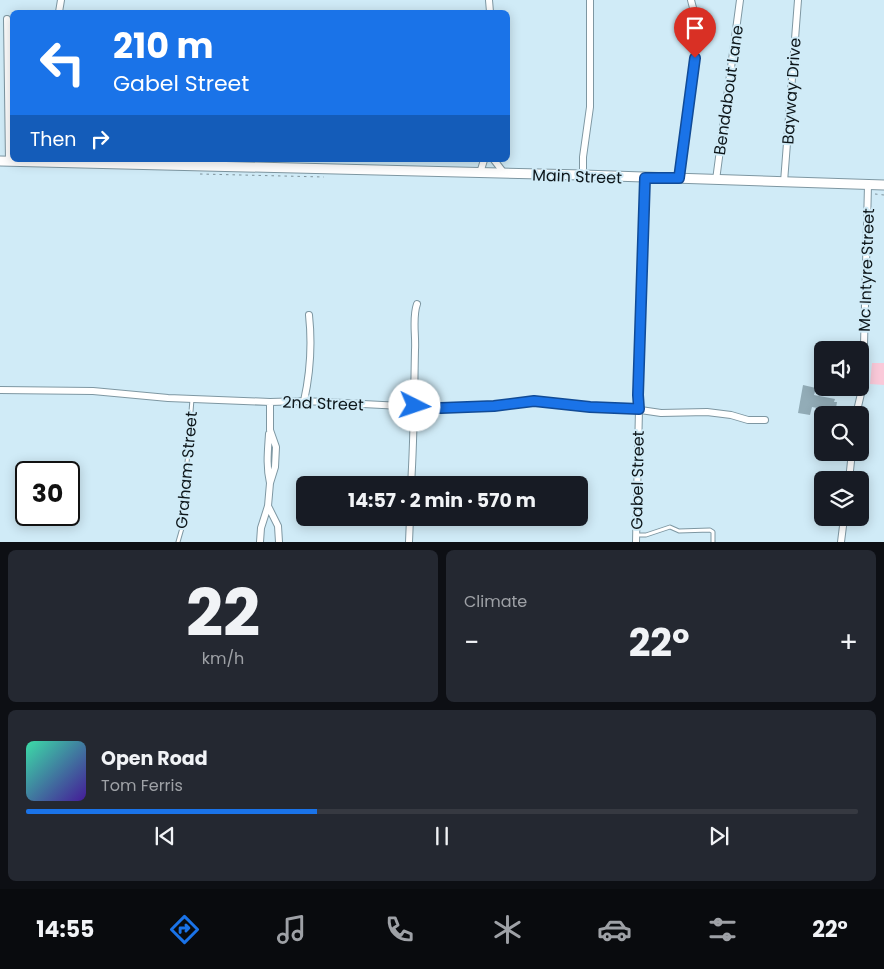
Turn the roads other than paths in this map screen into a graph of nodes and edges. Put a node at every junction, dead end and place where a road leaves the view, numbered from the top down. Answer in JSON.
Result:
{"nodes":[{"id":1,"x":590,"y":0,"type":"edge"},
{"id":2,"x":691,"y":0,"type":"edge"},
{"id":3,"x":740,"y":0,"type":"edge"},
{"id":4,"x":798,"y":0,"type":"edge"},
{"id":5,"x":7,"y":18,"type":"dead end"},
{"id":6,"x":5,"y":161,"type":"edge"},
{"id":7,"x":119,"y":162,"type":"edge"},
{"id":8,"x":483,"y":162,"type":"edge"},
{"id":9,"x":496,"y":162,"type":"edge"},
{"id":10,"x":480,"y":173,"type":"junction"},
{"id":11,"x":504,"y":173,"type":"junction"},
{"id":12,"x":583,"y":175,"type":"junction"},
{"id":13,"x":645,"y":178,"type":"junction"},
{"id":14,"x":679,"y":178,"type":"junction"},
{"id":15,"x":716,"y":180,"type":"junction"},
{"id":16,"x":784,"y":182,"type":"junction"},
{"id":17,"x":868,"y":185,"type":"junction"},
{"id":18,"x":884,"y":186,"type":"edge"},
{"id":19,"x":417,"y":304,"type":"dead end"},
{"id":20,"x":309,"y":315,"type":"dead end"},
{"id":21,"x":0,"y":390,"type":"edge"},
{"id":22,"x":192,"y":399,"type":"junction"},
{"id":23,"x":304,"y":401,"type":"junction"},
{"id":24,"x":270,"y":402,"type":"junction"},
{"id":25,"x":415,"y":406,"type":"junction"},
{"id":26,"x":858,"y":406,"type":"edge"},
{"id":27,"x":639,"y":409,"type":"junction"},
{"id":28,"x":765,"y":420,"type":"dead end"},
{"id":29,"x":411,"y":476,"type":"edge"},
{"id":30,"x":268,"y":506,"type":"junction"},
{"id":31,"x":410,"y":526,"type":"edge"},
{"id":32,"x":843,"y":526,"type":"edge"},
{"id":33,"x":636,"y":538,"type":"edge"},
{"id":34,"x":178,"y":542,"type":"edge"},
{"id":35,"x":260,"y":542,"type":"edge"},
{"id":36,"x":279,"y":542,"type":"edge"},
{"id":37,"x":409,"y":542,"type":"edge"},
{"id":38,"x":713,"y":542,"type":"edge"},
{"id":39,"x":842,"y":542,"type":"edge"}],
"edges":[{"from":1,"to":12,"type":"street"},
{"from":2,"to":14,"type":"street"},
{"from":3,"to":15,"type":"street","name":"Bendabout Lane"},
{"from":4,"to":16,"type":"street","name":"Bayway Drive"},
{"from":5,"to":6,"type":"street"},
{"from":7,"to":10,"type":"main road","name":"Main Street"},
{"from":8,"to":10,"type":"street"},
{"from":9,"to":11,"type":"street"},
{"from":10,"to":11,"type":"main road","name":"Main Street"},
{"from":11,"to":12,"type":"main road","name":"Main Street"},
{"from":12,"to":13,"type":"main road","name":"Main Street"},
{"from":13,"to":14,"type":"main road","name":"Main Street"},
{"from":13,"to":27,"type":"street","name":"Gabel Street"},
{"from":14,"to":15,"type":"main road","name":"Main Street"},
{"from":15,"to":16,"type":"main road","name":"Main Street"},
{"from":16,"to":17,"type":"main road","name":"Main Street"},
{"from":17,"to":18,"type":"main road","name":"Main Street"},
{"from":17,"to":26,"type":"street","name":"Mc Intyre Street"},
{"from":19,"to":25,"type":"street"},
{"from":20,"to":23,"type":"street"},
{"from":21,"to":22,"type":"street","name":"2nd Street"},
{"from":22,"to":24,"type":"street","name":"2nd Street"},
{"from":22,"to":34,"type":"lane","name":"Graham Street"},
{"from":23,"to":24,"type":"street","name":"2nd Street"},
{"from":23,"to":25,"type":"street","name":"2nd Street"},
{"from":24,"to":30,"type":"street"},
{"from":25,"to":27,"type":"street","name":"2nd Street"},
{"from":25,"to":29,"type":"street"},
{"from":27,"to":28,"type":"street","name":"2nd Street"},
{"from":27,"to":33,"type":"street","name":"Gabel Street"},
{"from":30,"to":35,"type":"street"},
{"from":30,"to":36,"type":"street"},
{"from":31,"to":37,"type":"street"},
{"from":32,"to":39,"type":"street"},
{"from":33,"to":38,"type":"lane"}]}
